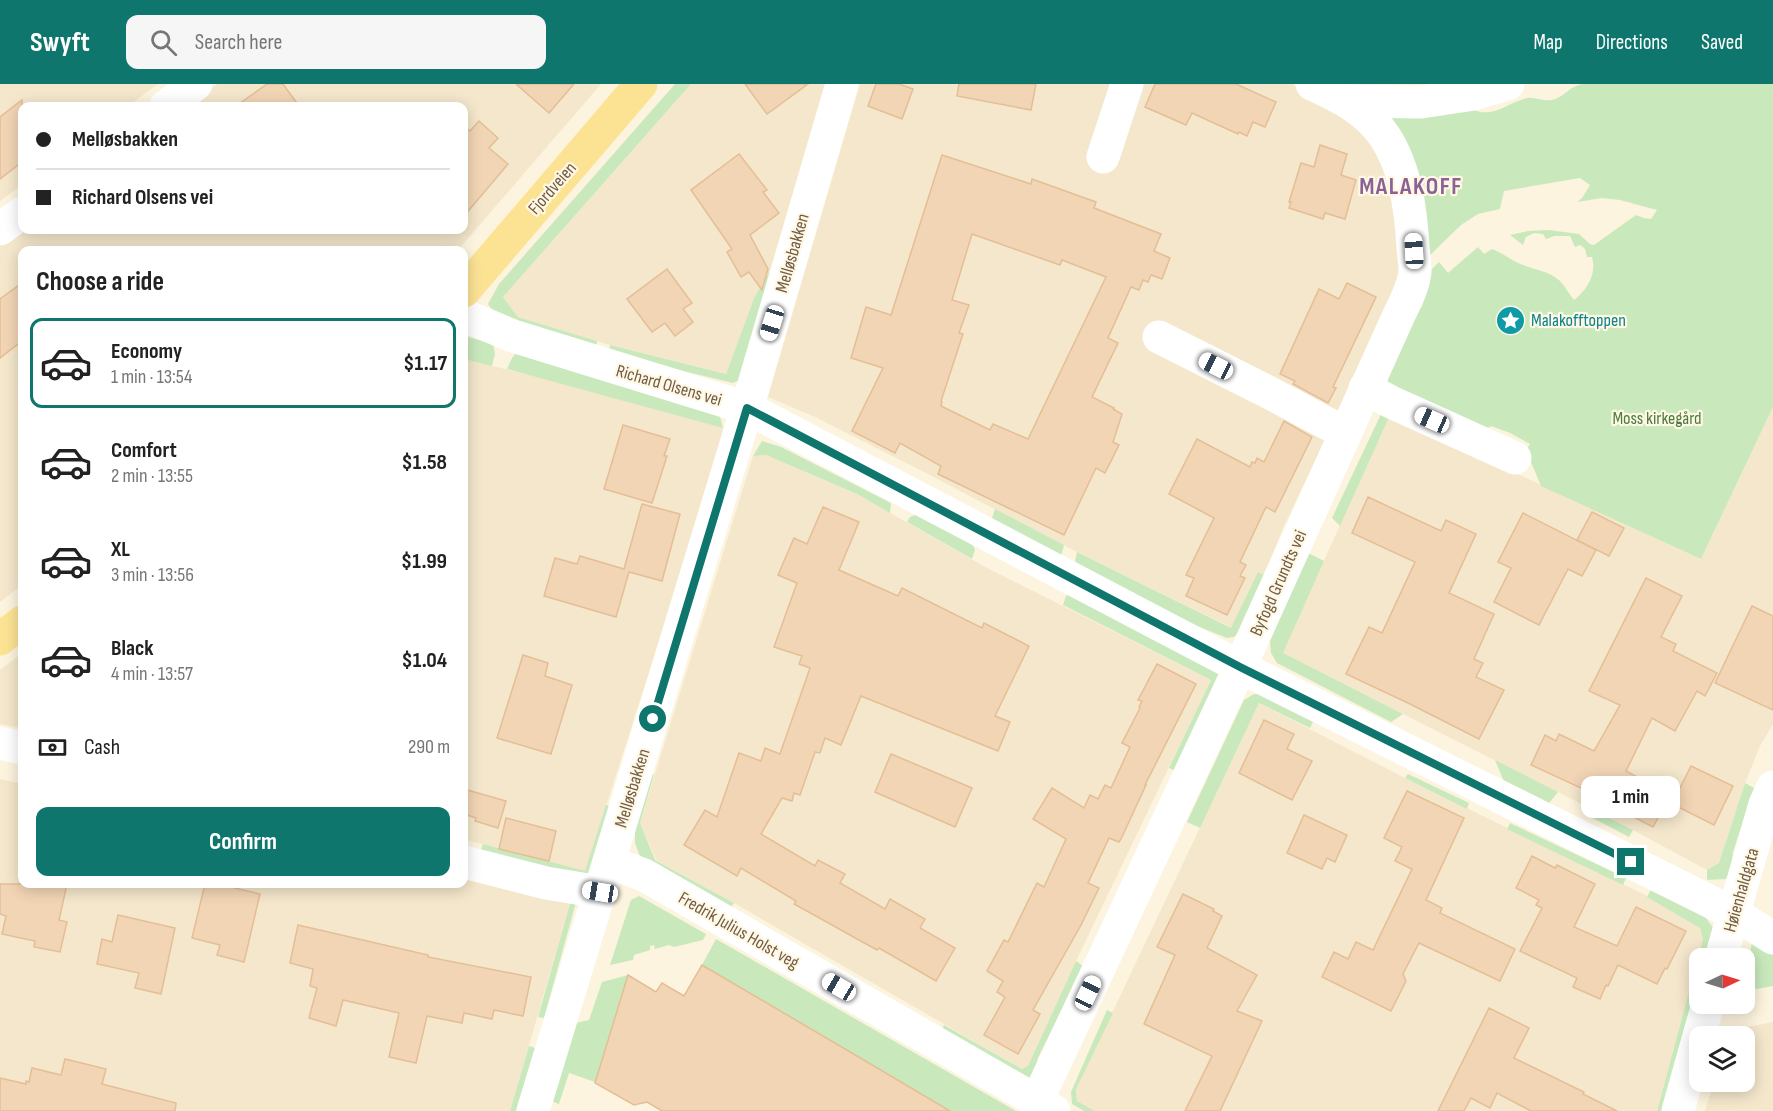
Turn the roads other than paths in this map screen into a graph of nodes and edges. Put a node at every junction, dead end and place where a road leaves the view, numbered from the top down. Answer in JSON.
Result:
{"nodes":[{"id":1,"x":196,"y":84,"type":"edge"},
{"id":2,"x":641,"y":84,"type":"edge"},
{"id":3,"x":842,"y":84,"type":"edge"},
{"id":4,"x":1127,"y":84,"type":"edge"},
{"id":5,"x":1312,"y":84,"type":"edge"},
{"id":6,"x":1508,"y":84,"type":"edge"},
{"id":7,"x":1348,"y":101,"type":"junction"},
{"id":8,"x":171,"y":102,"type":"edge"},
{"id":9,"x":1103,"y":157,"type":"dead end"},
{"id":10,"x":18,"y":216,"type":"edge"},
{"id":11,"x":0,"y":229,"type":"edge"},
{"id":12,"x":468,"y":286,"type":"edge"},
{"id":13,"x":468,"y":317,"type":"edge"},
{"id":14,"x":1159,"y":338,"type":"dead end"},
{"id":15,"x":1365,"y":388,"type":"junction"},
{"id":16,"x":747,"y":408,"type":"junction"},
{"id":17,"x":1345,"y":433,"type":"junction"},
{"id":18,"x":1515,"y":458,"type":"dead end"},
{"id":19,"x":18,"y":625,"type":"edge"},
{"id":20,"x":0,"y":639,"type":"edge"},
{"id":21,"x":1240,"y":667,"type":"junction"},
{"id":22,"x":0,"y":743,"type":"edge"},
{"id":23,"x":18,"y":747,"type":"edge"},
{"id":24,"x":1773,"y":787,"type":"edge"},
{"id":25,"x":468,"y":863,"type":"edge"},
{"id":26,"x":604,"y":877,"type":"junction"},
{"id":27,"x":1735,"y":914,"type":"junction"},
{"id":28,"x":1773,"y":938,"type":"edge"},
{"id":29,"x":1724,"y":948,"type":"edge"},
{"id":30,"x":1705,"y":1014,"type":"edge"},
{"id":31,"x":1046,"y":1106,"type":"edge"},
{"id":32,"x":533,"y":1111,"type":"edge"},
{"id":33,"x":1678,"y":1111,"type":"edge"}],
"edges":[{"from":1,"to":8,"type":"street"},
{"from":2,"to":12,"type":"main road","name":"Fjordveien"},
{"from":3,"to":16,"type":"street","name":"Melløsbakken"},
{"from":4,"to":9,"type":"street"},
{"from":5,"to":7,"type":"street","name":"Byfogd Grundts vei"},
{"from":6,"to":7,"type":"street"},
{"from":7,"to":15,"type":"street","name":"Byfogd Grundts vei"},
{"from":10,"to":11,"type":"street"},
{"from":13,"to":16,"type":"street","name":"Richard Olsens vei"},
{"from":14,"to":17,"type":"street"},
{"from":15,"to":17,"type":"street","name":"Byfogd Grundts vei"},
{"from":15,"to":18,"type":"street"},
{"from":16,"to":21,"type":"street","name":"Richard Olsens vei"},
{"from":16,"to":26,"type":"street","name":"Melløsbakken"},
{"from":17,"to":21,"type":"street","name":"Byfogd Grundts vei"},
{"from":19,"to":20,"type":"main road"},
{"from":21,"to":27,"type":"street","name":"Richard Olsens vei"},
{"from":21,"to":31,"type":"street","name":"Byfogd Grundts vei"},
{"from":22,"to":23,"type":"street"},
{"from":24,"to":27,"type":"street","name":"Høienhaldgata"},
{"from":25,"to":26,"type":"street","name":"Fredrik Julius Holst veg"},
{"from":26,"to":31,"type":"street","name":"Fredrik Julius Holst veg"},
{"from":26,"to":32,"type":"street","name":"Melløsbakken"},
{"from":27,"to":28,"type":"street","name":"Richard Olsens vei"},
{"from":27,"to":29,"type":"street","name":"Høienhaldgata"},
{"from":30,"to":33,"type":"street"}]}
